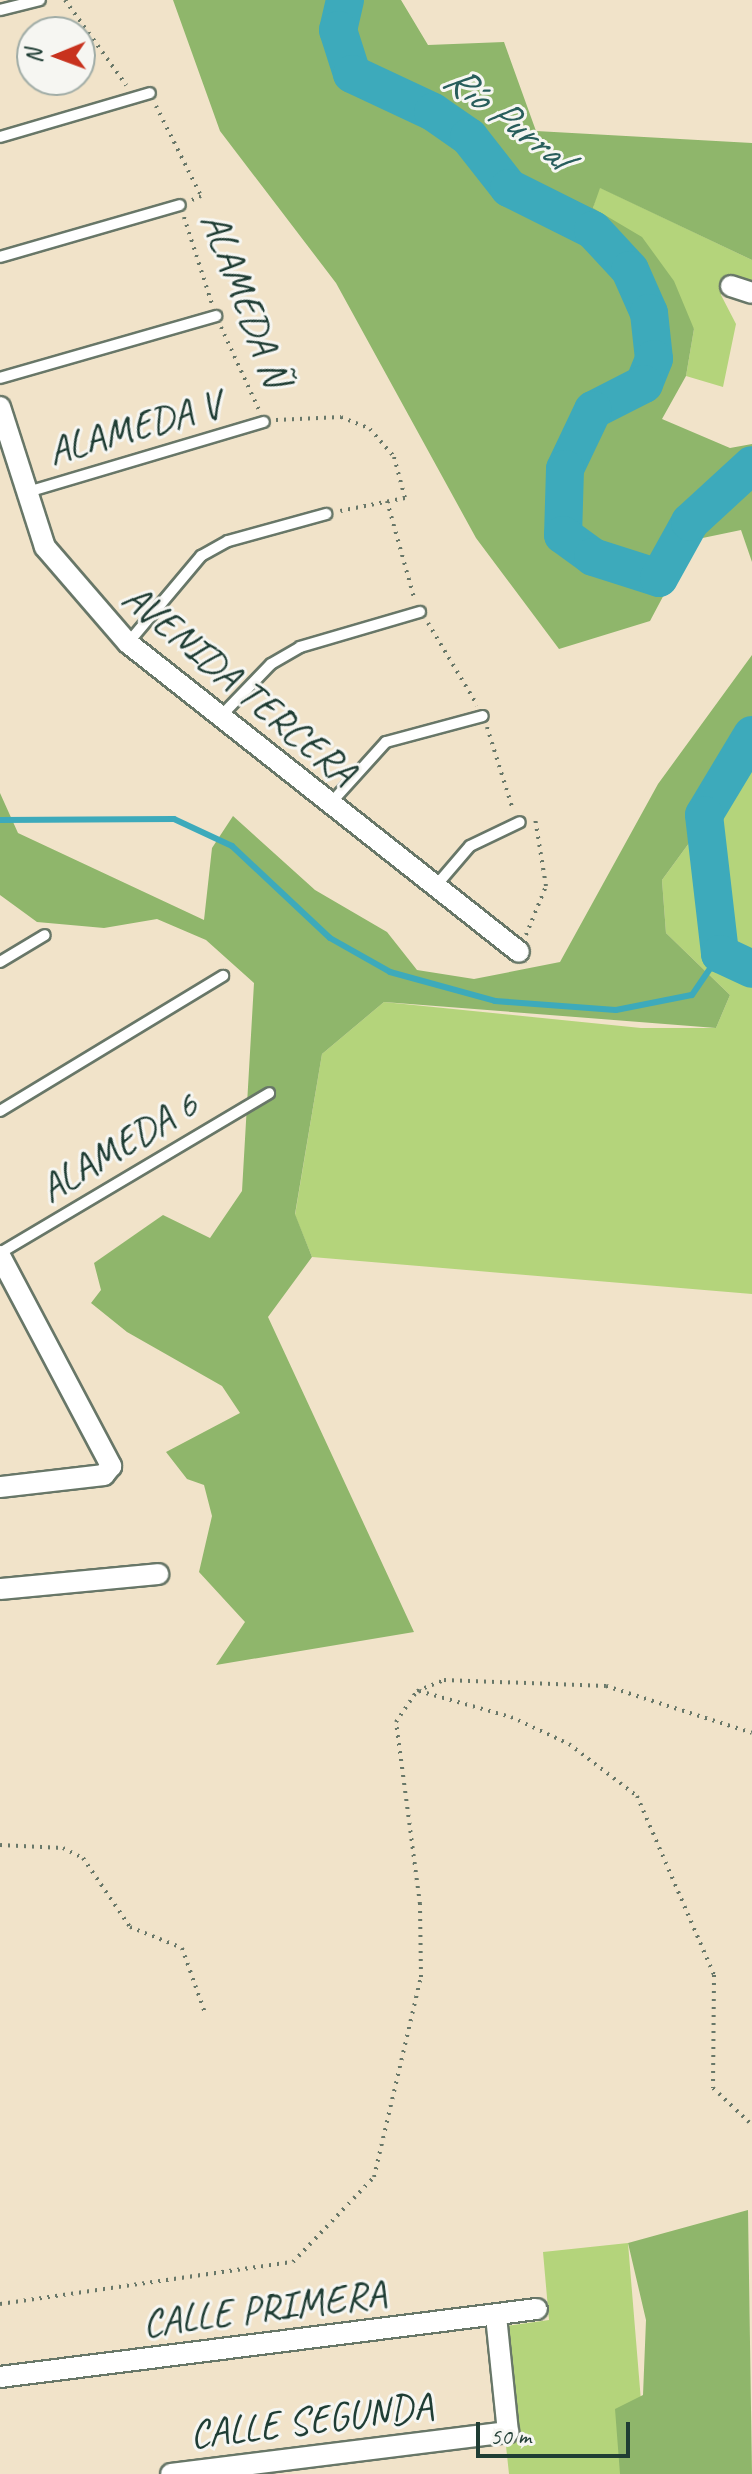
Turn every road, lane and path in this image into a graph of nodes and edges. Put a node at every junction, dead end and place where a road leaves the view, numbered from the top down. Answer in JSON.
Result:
{"nodes":[{"id":1,"x":40,"y":0,"type":"edge"},
{"id":2,"x":65,"y":0,"type":"edge"},
{"id":3,"x":0,"y":10,"type":"edge"},
{"id":4,"x":150,"y":93,"type":"joint"},
{"id":5,"x":134,"y":97,"type":"junction"},
{"id":6,"x":0,"y":137,"type":"edge"},
{"id":7,"x":180,"y":205,"type":"junction"},
{"id":8,"x":0,"y":257,"type":"edge"},
{"id":9,"x":731,"y":286,"type":"dead end"},
{"id":10,"x":752,"y":293,"type":"edge"},
{"id":11,"x":216,"y":316,"type":"junction"},
{"id":12,"x":0,"y":378,"type":"edge"},
{"id":13,"x":0,"y":407,"type":"edge"},
{"id":14,"x":264,"y":422,"type":"junction"},
{"id":15,"x":22,"y":493,"type":"junction"},
{"id":16,"x":326,"y":514,"type":"joint"},
{"id":17,"x":420,"y":612,"type":"dead end"},
{"id":18,"x":128,"y":643,"type":"junction"},
{"id":19,"x":483,"y":716,"type":"dead end"},
{"id":20,"x":217,"y":720,"type":"junction"},
{"id":21,"x":328,"y":806,"type":"junction"},
{"id":22,"x":520,"y":822,"type":"dead end"},
{"id":23,"x":433,"y":890,"type":"junction"},
{"id":24,"x":45,"y":935,"type":"dead end"},
{"id":25,"x":519,"y":952,"type":"dead end"},
{"id":26,"x":0,"y":962,"type":"edge"},
{"id":27,"x":223,"y":976,"type":"dead end"},
{"id":28,"x":269,"y":1093,"type":"dead end"},
{"id":29,"x":0,"y":1111,"type":"edge"},
{"id":30,"x":0,"y":1254,"type":"edge"},
{"id":31,"x":0,"y":1487,"type":"edge"},
{"id":32,"x":158,"y":1574,"type":"dead end"},
{"id":33,"x":0,"y":1589,"type":"edge"},
{"id":34,"x":417,"y":1691,"type":"junction"},
{"id":35,"x":752,"y":1733,"type":"edge"},
{"id":36,"x":0,"y":1845,"type":"edge"},
{"id":37,"x":205,"y":2013,"type":"dead end"},
{"id":38,"x":752,"y":2125,"type":"edge"},
{"id":39,"x":0,"y":2304,"type":"edge"},
{"id":40,"x":537,"y":2309,"type":"dead end"},
{"id":41,"x":496,"y":2315,"type":"junction"},
{"id":42,"x":0,"y":2377,"type":"edge"},
{"id":43,"x":171,"y":2474,"type":"edge"}],
"edges":[{"from":1,"to":3,"type":"lane"},
{"from":2,"to":5,"type":"path"},
{"from":4,"to":5,"type":"lane"},
{"from":4,"to":7,"type":"path","name":"ALAMEDA Ñ"},
{"from":5,"to":6,"type":"lane"},
{"from":7,"to":8,"type":"lane"},
{"from":7,"to":11,"type":"path","name":"ALAMEDA Ñ"},
{"from":9,"to":10,"type":"street"},
{"from":11,"to":12,"type":"lane"},
{"from":11,"to":14,"type":"path","name":"ALAMEDA Ñ"},
{"from":13,"to":15,"type":"street","name":"AVENIDA TERCERA"},
{"from":14,"to":15,"type":"lane","name":"ALAMEDA V"},
{"from":14,"to":16,"type":"path","name":"ALAMEDA Ñ"},
{"from":15,"to":18,"type":"street","name":"AVENIDA TERCERA"},
{"from":16,"to":18,"type":"lane"},
{"from":17,"to":20,"type":"lane"},
{"from":18,"to":20,"type":"street","name":"AVENIDA TERCERA"},
{"from":19,"to":21,"type":"lane"},
{"from":20,"to":21,"type":"street","name":"AVENIDA TERCERA"},
{"from":21,"to":23,"type":"street","name":"AVENIDA TERCERA"},
{"from":22,"to":23,"type":"lane"},
{"from":23,"to":25,"type":"street","name":"AVENIDA TERCERA"},
{"from":24,"to":26,"type":"lane"},
{"from":27,"to":29,"type":"lane"},
{"from":28,"to":30,"type":"lane","name":"ALAMEDA 6"},
{"from":30,"to":31,"type":"street"},
{"from":32,"to":33,"type":"street"},
{"from":34,"to":35,"type":"path"},
{"from":34,"to":38,"type":"path"},
{"from":34,"to":39,"type":"path"},
{"from":36,"to":37,"type":"path"},
{"from":40,"to":41,"type":"street","name":"CALLE PRIMERA"},
{"from":41,"to":42,"type":"street","name":"CALLE PRIMERA"},
{"from":41,"to":43,"type":"street","name":"CALLE SEGUNDA"}]}
